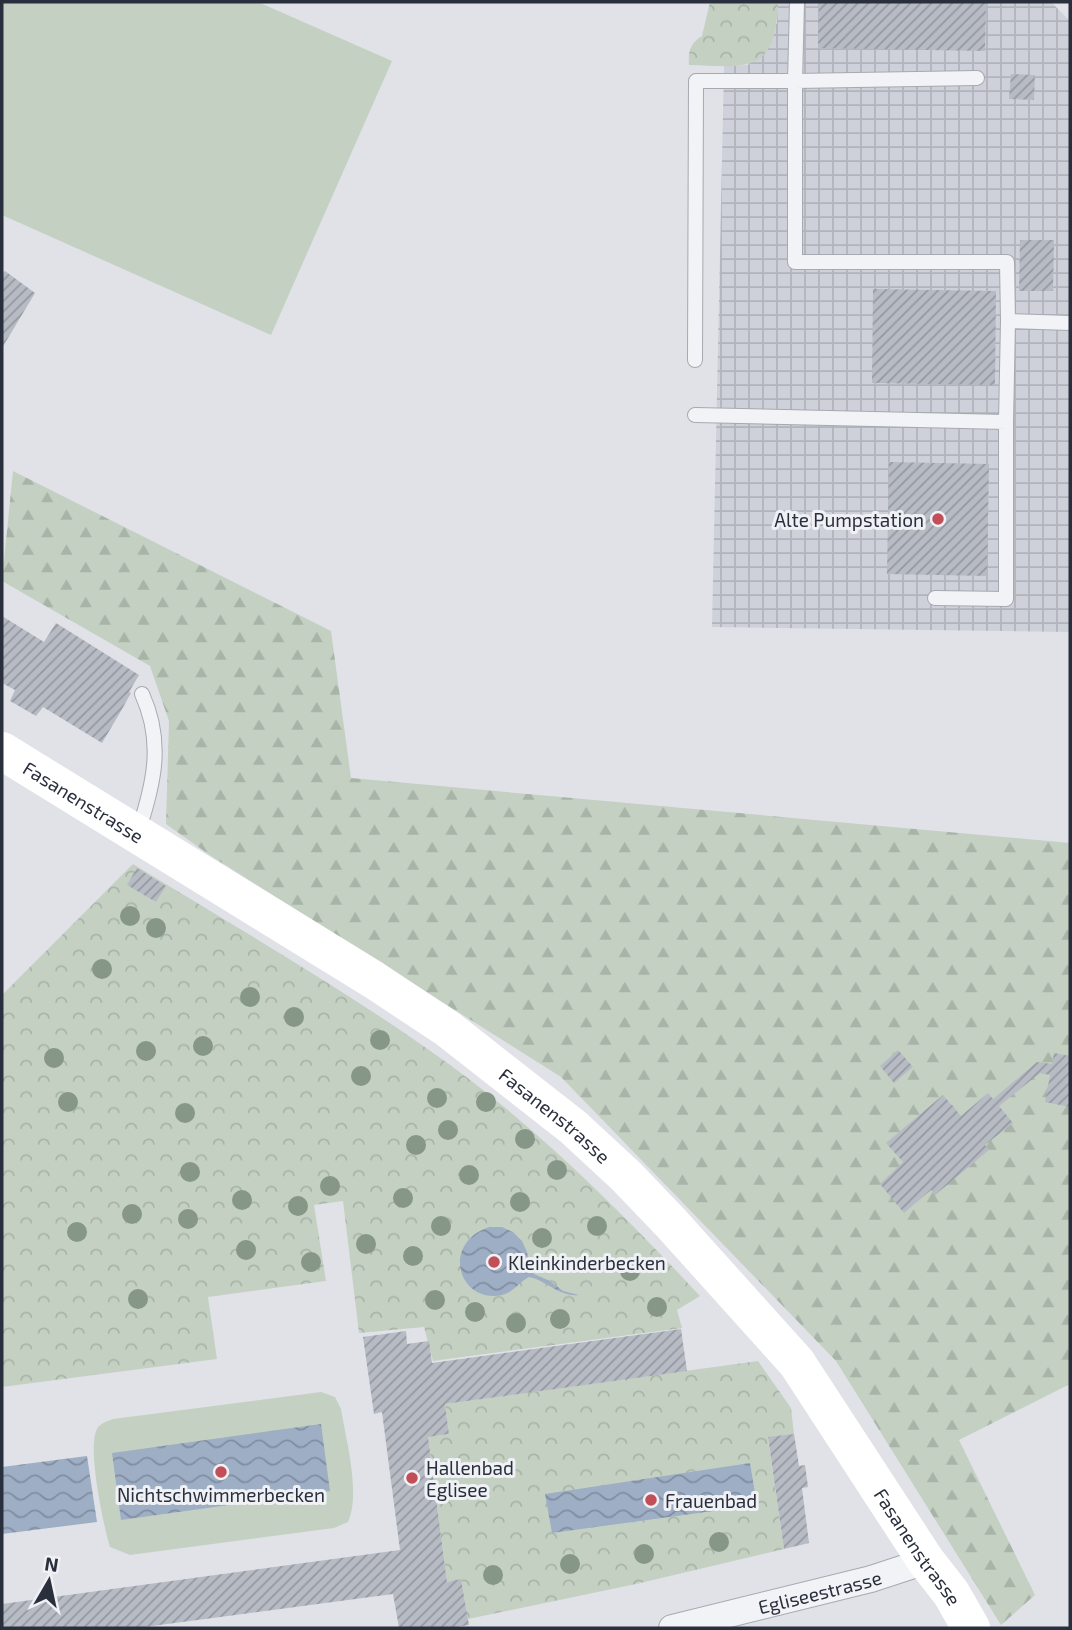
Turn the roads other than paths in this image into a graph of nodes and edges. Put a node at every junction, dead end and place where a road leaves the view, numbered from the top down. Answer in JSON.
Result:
{"nodes":[{"id":1,"x":797,"y":2,"type":"edge"},
{"id":2,"x":977,"y":78,"type":"dead end"},
{"id":3,"x":795,"y":81,"type":"junction"},
{"id":4,"x":1007,"y":321,"type":"junction"},
{"id":5,"x":1070,"y":323,"type":"edge"},
{"id":6,"x":695,"y":360,"type":"dead end"},
{"id":7,"x":695,"y":415,"type":"dead end"},
{"id":8,"x":1006,"y":422,"type":"junction"},
{"id":9,"x":935,"y":598,"type":"dead end"},
{"id":10,"x":142,"y":694,"type":"dead end"},
{"id":11,"x":2,"y":751,"type":"edge"},
{"id":12,"x":137,"y":834,"type":"junction"},
{"id":13,"x":926,"y":1561,"type":"junction"},
{"id":14,"x":673,"y":1628,"type":"edge"},
{"id":15,"x":971,"y":1628,"type":"edge"}],
"edges":[{"from":1,"to":3,"type":"lane"},
{"from":2,"to":3,"type":"lane"},
{"from":3,"to":4,"type":"lane"},
{"from":3,"to":6,"type":"lane"},
{"from":4,"to":5,"type":"lane"},
{"from":4,"to":8,"type":"lane"},
{"from":7,"to":8,"type":"lane"},
{"from":8,"to":9,"type":"lane"},
{"from":10,"to":12,"type":"lane"},
{"from":11,"to":12,"type":"main road","name":"Fasanenstrasse"},
{"from":12,"to":13,"type":"main road","name":"Fasanenstrasse"},
{"from":13,"to":14,"type":"street","name":"Egliseestrasse"},
{"from":13,"to":15,"type":"main road","name":"Fasanenstrasse"}]}
